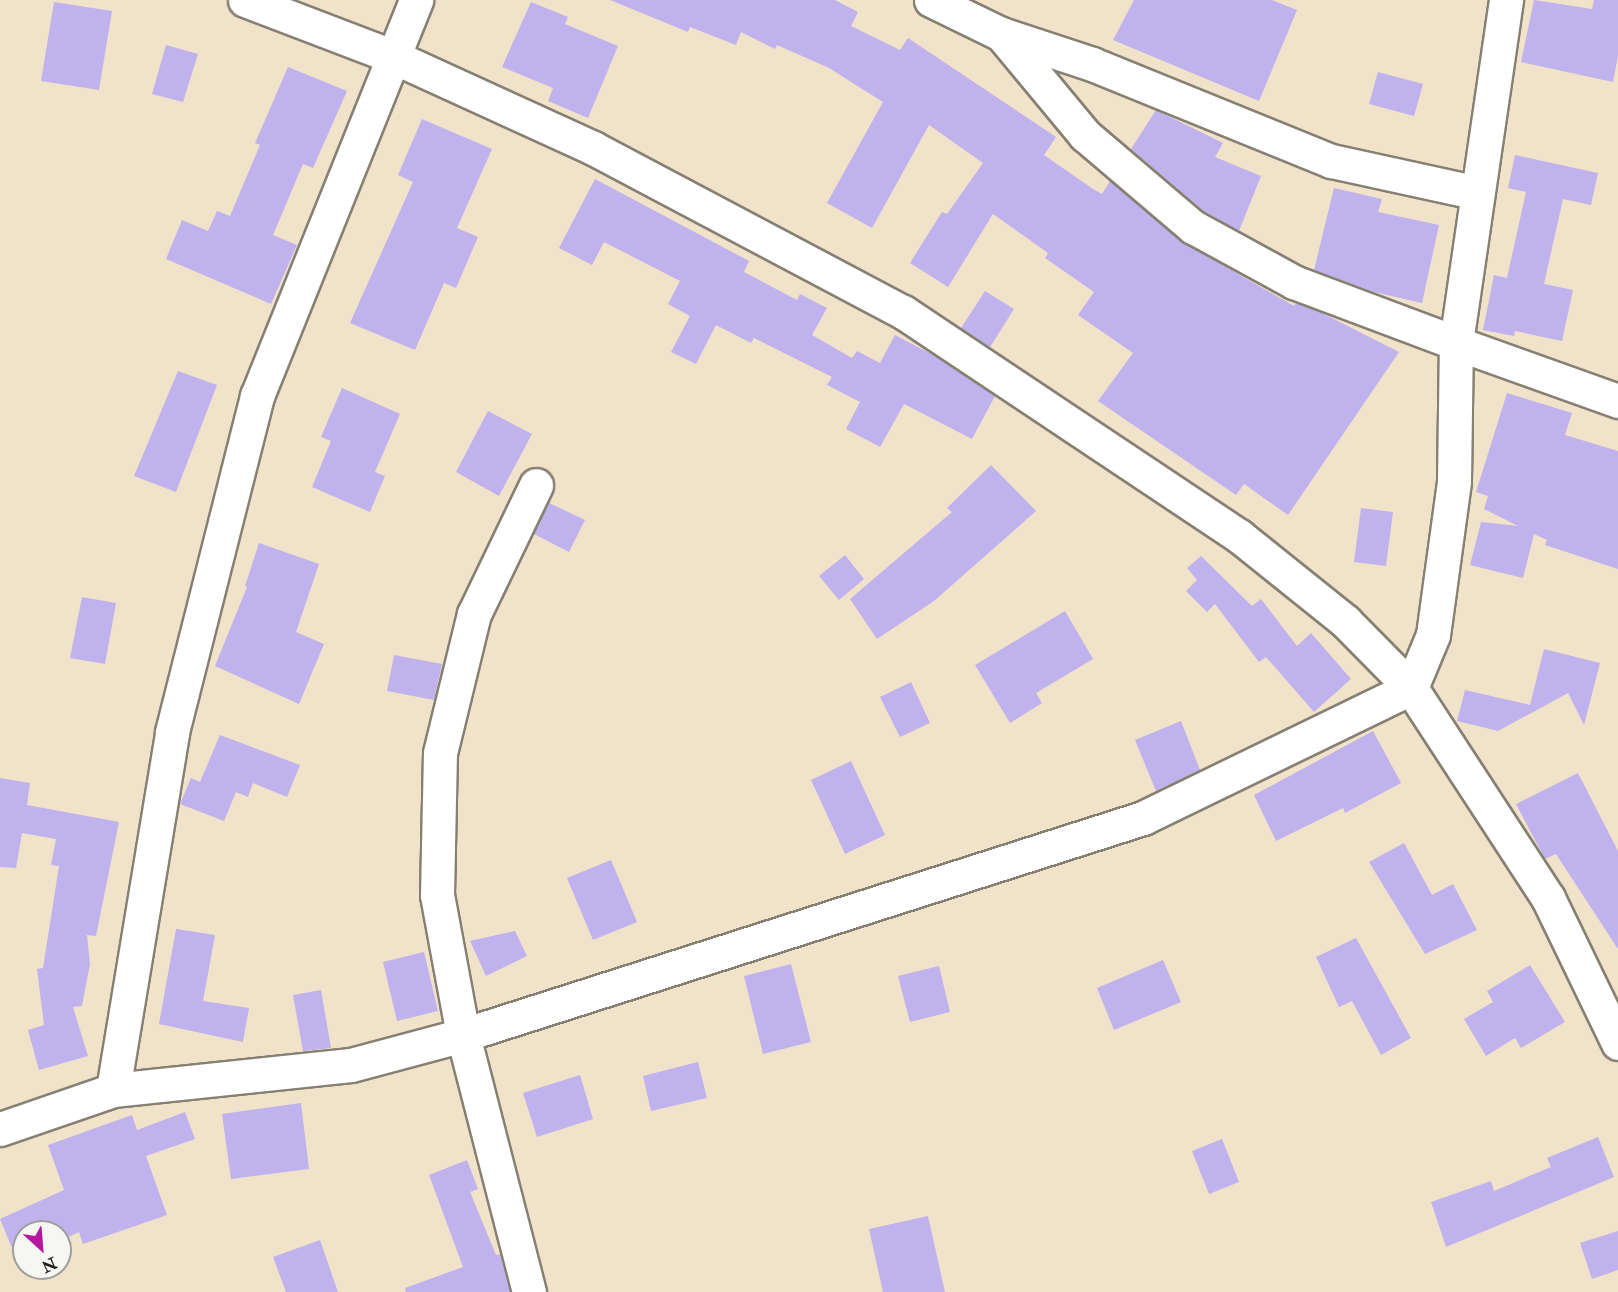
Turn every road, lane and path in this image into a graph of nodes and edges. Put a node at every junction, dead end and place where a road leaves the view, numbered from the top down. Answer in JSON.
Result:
{"nodes":[{"id":1,"x":246,"y":0,"type":"edge"},
{"id":2,"x":416,"y":0,"type":"edge"},
{"id":3,"x":931,"y":0,"type":"edge"},
{"id":4,"x":1506,"y":0,"type":"edge"},
{"id":5,"x":1001,"y":34,"type":"junction"},
{"id":6,"x":392,"y":56,"type":"junction"},
{"id":7,"x":1478,"y":193,"type":"junction"},
{"id":8,"x":1456,"y":343,"type":"junction"},
{"id":9,"x":1618,"y":401,"type":"edge"},
{"id":10,"x":536,"y":485,"type":"dead end"},
{"id":11,"x":1412,"y":688,"type":"junction"},
{"id":12,"x":464,"y":1035,"type":"junction"},
{"id":13,"x":1618,"y":1043,"type":"edge"},
{"id":14,"x":113,"y":1090,"type":"junction"},
{"id":15,"x":0,"y":1129,"type":"edge"},
{"id":16,"x":529,"y":1292,"type":"edge"}],
"edges":[{"from":1,"to":6,"type":"street"},
{"from":2,"to":6,"type":"street"},
{"from":3,"to":5,"type":"street"},
{"from":4,"to":7,"type":"street"},
{"from":5,"to":7,"type":"street"},
{"from":5,"to":8,"type":"street"},
{"from":6,"to":11,"type":"street"},
{"from":6,"to":14,"type":"street"},
{"from":7,"to":8,"type":"street"},
{"from":8,"to":9,"type":"street"},
{"from":8,"to":11,"type":"street"},
{"from":10,"to":12,"type":"street"},
{"from":11,"to":12,"type":"street"},
{"from":11,"to":13,"type":"street"},
{"from":12,"to":14,"type":"street"},
{"from":12,"to":16,"type":"street"},
{"from":14,"to":15,"type":"street"}]}
